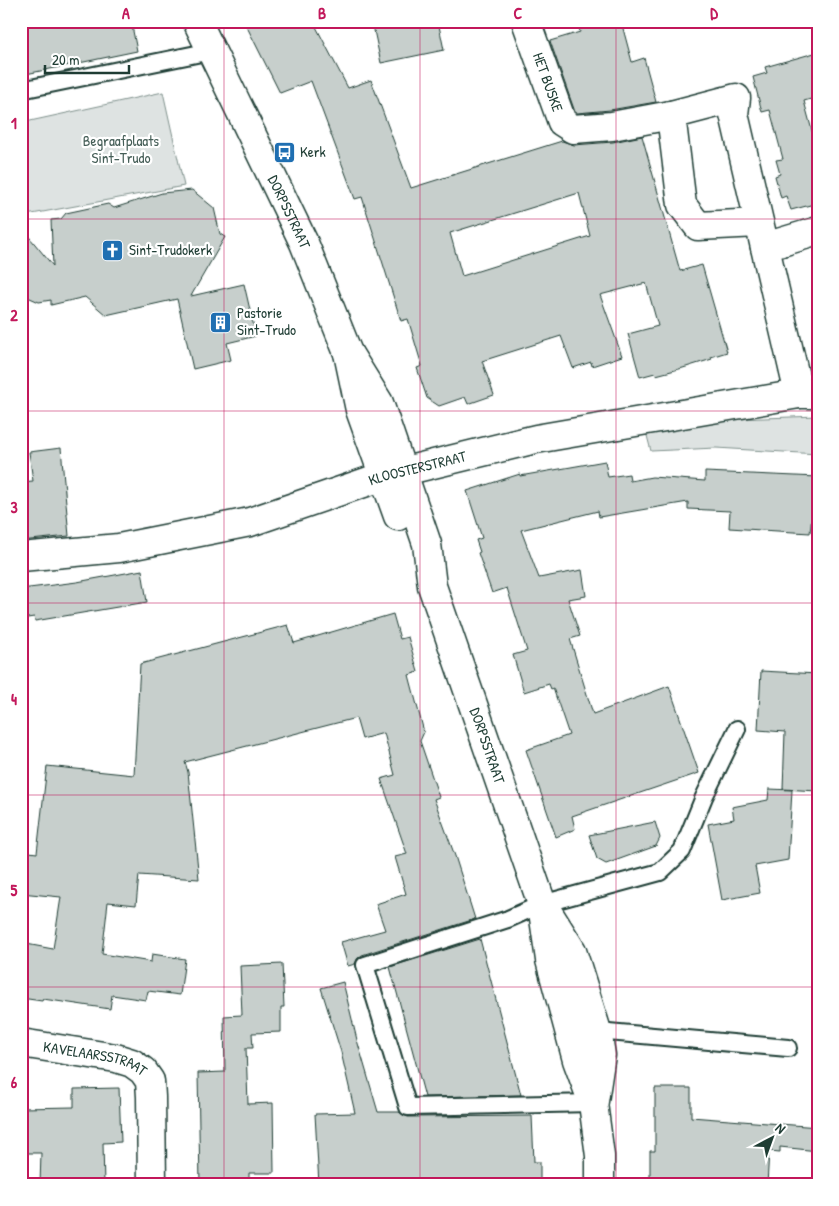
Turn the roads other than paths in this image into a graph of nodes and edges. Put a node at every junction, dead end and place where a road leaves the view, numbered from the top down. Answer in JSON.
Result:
{"nodes":[{"id":1,"x":197,"y":21,"type":"edge"},
{"id":2,"x":526,"y":21,"type":"edge"},
{"id":3,"x":211,"y":51,"type":"junction"},
{"id":4,"x":21,"y":90,"type":"edge"},
{"id":5,"x":671,"y":115,"type":"junction"},
{"id":6,"x":818,"y":232,"type":"edge"},
{"id":7,"x":762,"y":235,"type":"junction"},
{"id":8,"x":809,"y":394,"type":"edge"},
{"id":9,"x":393,"y":473,"type":"junction"},
{"id":10,"x":21,"y":557,"type":"edge"},
{"id":11,"x":737,"y":728,"type":"dead end"},
{"id":12,"x":542,"y":904,"type":"junction"},
{"id":13,"x":597,"y":1031,"type":"junction"},
{"id":14,"x":21,"y":1043,"type":"edge"},
{"id":15,"x":788,"y":1048,"type":"dead end"},
{"id":16,"x":594,"y":1103,"type":"junction"},
{"id":17,"x":152,"y":1185,"type":"edge"},
{"id":18,"x":600,"y":1185,"type":"edge"}],
"edges":[{"from":1,"to":3,"type":"street","name":"DORPSSTRAAT"},
{"from":2,"to":5,"type":"street","name":"HET BUSKE"},
{"from":3,"to":4,"type":"lane"},
{"from":3,"to":9,"type":"street","name":"DORPSSTRAAT"},
{"from":5,"to":7,"type":"street"},
{"from":5,"to":7,"type":"street","name":"HET BUSKE"},
{"from":6,"to":7,"type":"street"},
{"from":7,"to":8,"type":"street","name":"HET BUSKE"},
{"from":8,"to":9,"type":"street","name":"KLOOSTERSTRAAT"},
{"from":9,"to":10,"type":"street","name":"KLOOSTERSTRAAT"},
{"from":9,"to":12,"type":"street","name":"DORPSSTRAAT"},
{"from":11,"to":12,"type":"lane"},
{"from":12,"to":13,"type":"street","name":"DORPSSTRAAT"},
{"from":12,"to":16,"type":"street","name":"DORPSSTRAAT"},
{"from":12,"to":16,"type":"lane"},
{"from":13,"to":15,"type":"lane"},
{"from":13,"to":16,"type":"street","name":"DORPSSTRAAT"},
{"from":14,"to":17,"type":"street","name":"KAVELAARSSTRAAT"},
{"from":16,"to":18,"type":"street","name":"DORPSSTRAAT"}]}
